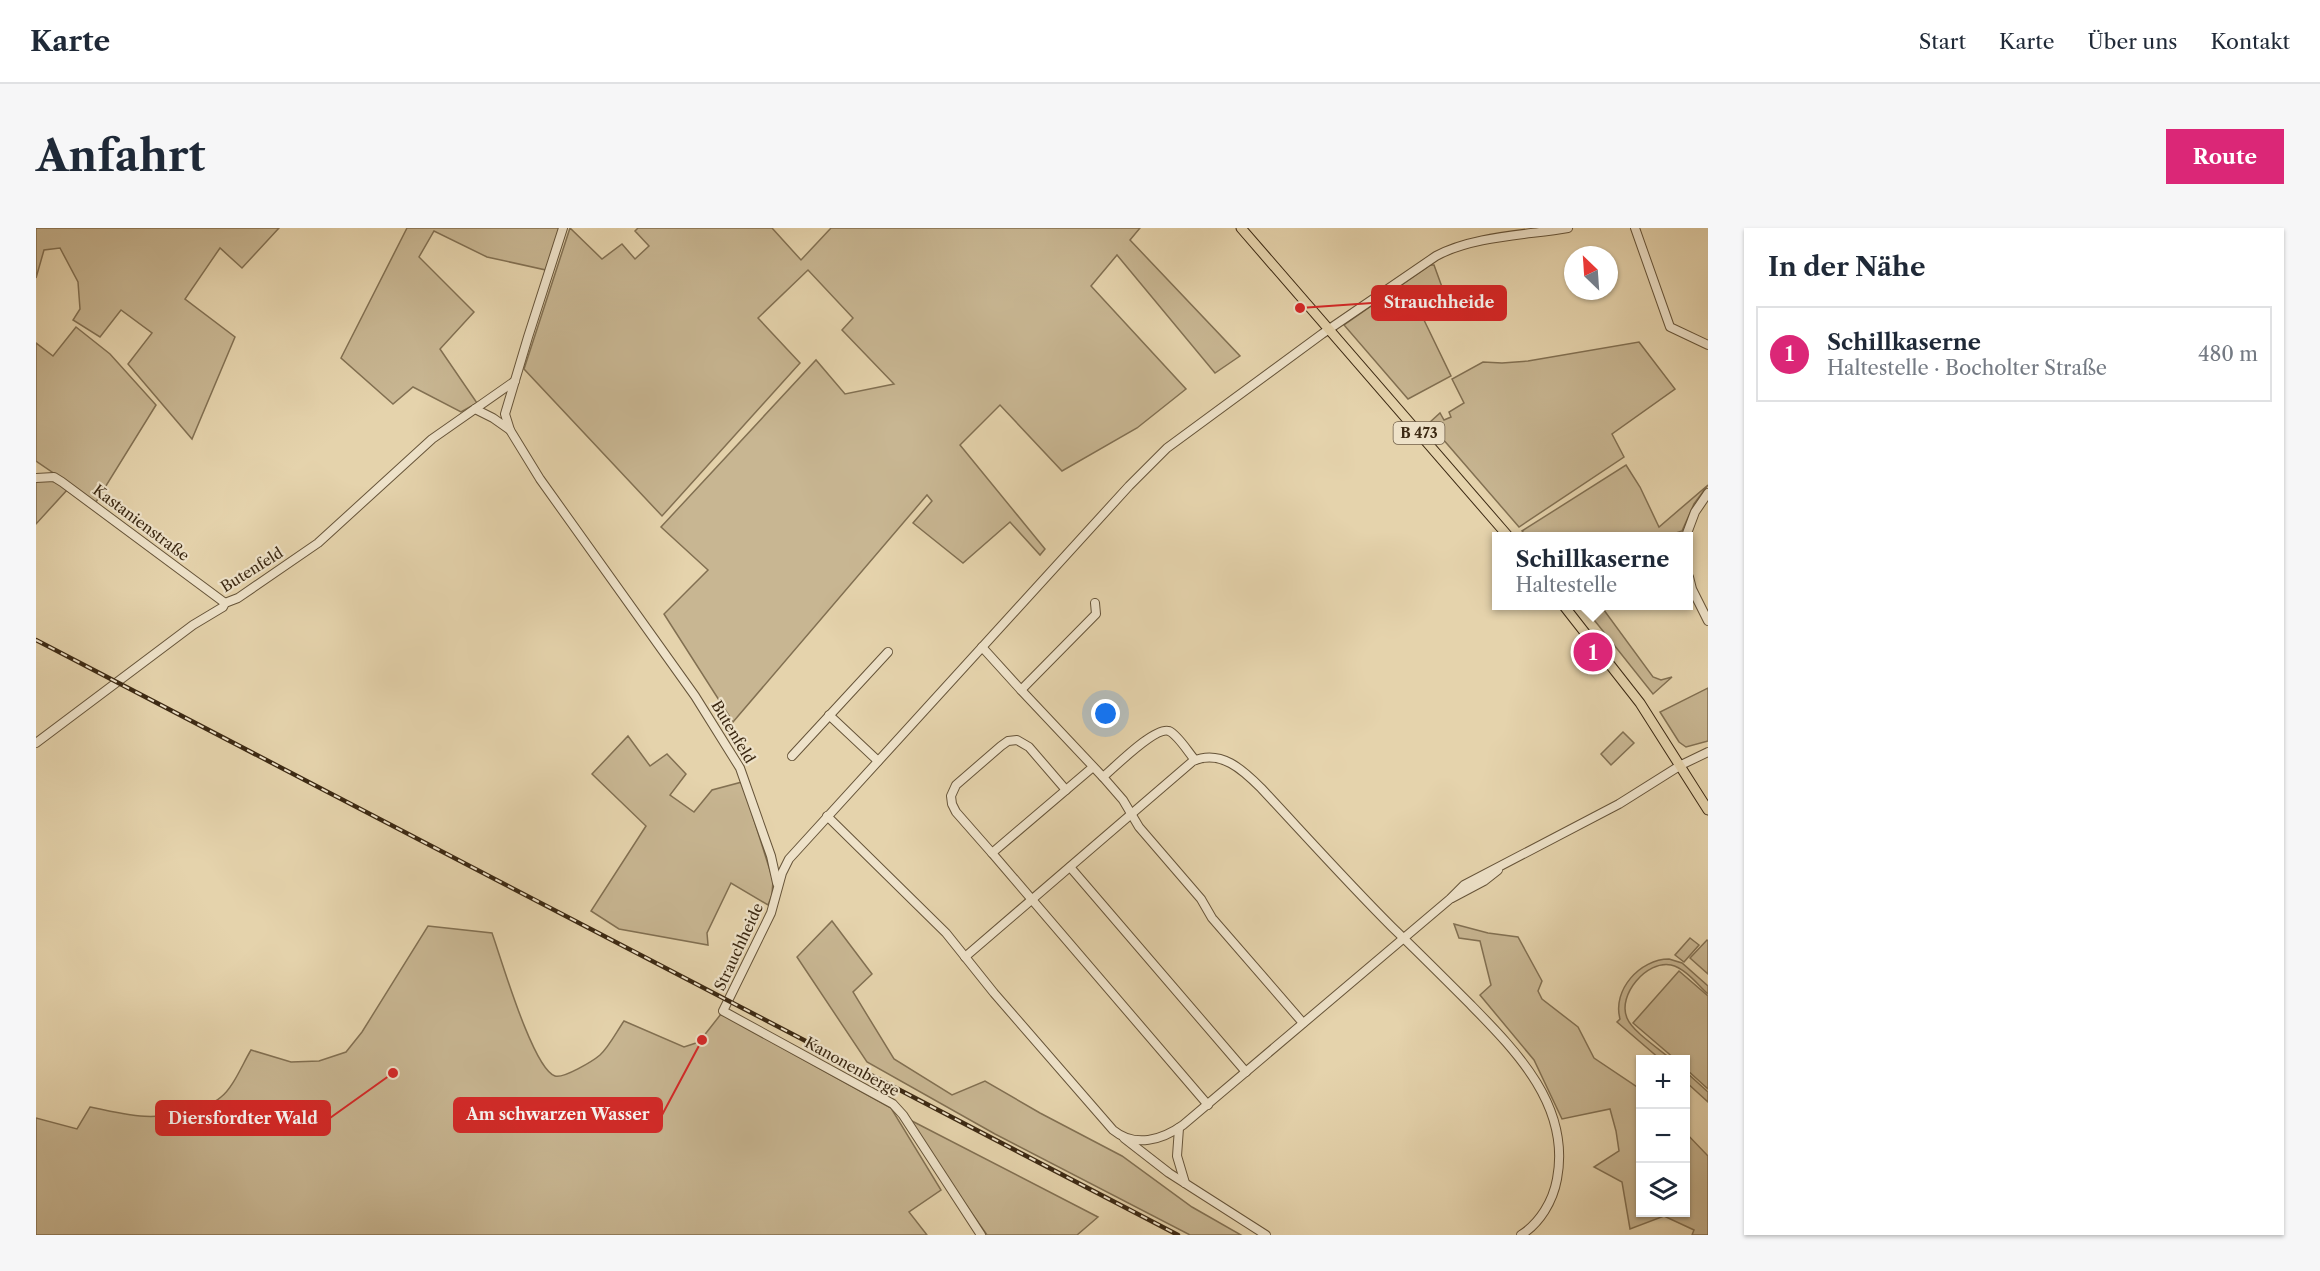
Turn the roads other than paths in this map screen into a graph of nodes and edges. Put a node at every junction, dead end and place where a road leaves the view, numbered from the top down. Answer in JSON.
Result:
{"nodes":[{"id":1,"x":563,"y":228,"type":"edge"},
{"id":2,"x":1241,"y":228,"type":"edge"},
{"id":3,"x":1568,"y":228,"type":"edge"},
{"id":4,"x":1635,"y":228,"type":"edge"},
{"id":5,"x":1327,"y":327,"type":"junction"},
{"id":6,"x":1708,"y":345,"type":"edge"},
{"id":7,"x":514,"y":381,"type":"junction"},
{"id":8,"x":475,"y":410,"type":"junction"},
{"id":9,"x":510,"y":430,"type":"junction"},
{"id":10,"x":36,"y":478,"type":"edge"},
{"id":11,"x":1708,"y":494,"type":"edge"},
{"id":12,"x":1504,"y":532,"type":"edge"},
{"id":13,"x":1688,"y":532,"type":"edge"},
{"id":14,"x":1693,"y":591,"type":"edge"},
{"id":15,"x":225,"y":603,"type":"junction"},
{"id":16,"x":1095,"y":603,"type":"dead end"},
{"id":17,"x":1567,"y":610,"type":"edge"},
{"id":18,"x":1708,"y":621,"type":"edge"},
{"id":19,"x":982,"y":647,"type":"junction"},
{"id":20,"x":888,"y":652,"type":"dead end"},
{"id":21,"x":1021,"y":690,"type":"junction"},
{"id":22,"x":829,"y":715,"type":"junction"},
{"id":23,"x":36,"y":743,"type":"edge"},
{"id":24,"x":1708,"y":752,"type":"edge"},
{"id":25,"x":792,"y":756,"type":"dead end"},
{"id":26,"x":1195,"y":760,"type":"junction"},
{"id":27,"x":878,"y":761,"type":"junction"},
{"id":28,"x":1681,"y":765,"type":"junction"},
{"id":29,"x":1093,"y":767,"type":"junction"},
{"id":30,"x":1103,"y":777,"type":"junction"},
{"id":31,"x":1066,"y":790,"type":"junction"},
{"id":32,"x":1708,"y":810,"type":"edge"},
{"id":33,"x":1131,"y":814,"type":"junction"},
{"id":34,"x":827,"y":816,"type":"junction"},
{"id":35,"x":992,"y":854,"type":"junction"},
{"id":36,"x":771,"y":856,"type":"junction"},
{"id":37,"x":789,"y":859,"type":"junction"},
{"id":38,"x":1070,"y":867,"type":"junction"},
{"id":39,"x":778,"y":885,"type":"junction"},
{"id":40,"x":1032,"y":899,"type":"junction"},
{"id":41,"x":1404,"y":937,"type":"junction"},
{"id":42,"x":965,"y":957,"type":"junction"},
{"id":43,"x":723,"y":1011,"type":"joint"},
{"id":44,"x":1303,"y":1023,"type":"junction"},
{"id":45,"x":1246,"y":1072,"type":"junction"},
{"id":46,"x":1208,"y":1104,"type":"junction"},
{"id":47,"x":1179,"y":1128,"type":"junction"},
{"id":48,"x":1122,"y":1137,"type":"junction"},
{"id":49,"x":1185,"y":1183,"type":"junction"},
{"id":50,"x":981,"y":1235,"type":"edge"},
{"id":51,"x":1266,"y":1235,"type":"edge"},
{"id":52,"x":1521,"y":1235,"type":"edge"}],
"edges":[{"from":1,"to":7,"type":"street","name":"Butenfeld"},
{"from":2,"to":5,"type":"main road","number":"B 473"},
{"from":3,"to":5,"type":"street","name":"Strauchheide"},
{"from":4,"to":6,"type":"street"},
{"from":5,"to":12,"type":"main road","number":"B 473"},
{"from":5,"to":19,"type":"street","name":"Strauchheide"},
{"from":7,"to":8,"type":"street","name":"Butenfeld"},
{"from":7,"to":9,"type":"street","name":"Butenfeld"},
{"from":8,"to":9,"type":"street","name":"Butenfeld"},
{"from":8,"to":15,"type":"street","name":"Butenfeld"},
{"from":9,"to":36,"type":"street","name":"Butenfeld"},
{"from":10,"to":15,"type":"street","name":"Kastanienstraße"},
{"from":11,"to":13,"type":"street"},
{"from":14,"to":18,"type":"street"},
{"from":15,"to":23,"type":"street","name":"Butenfeld"},
{"from":16,"to":21,"type":"street"},
{"from":17,"to":28,"type":"main road"},
{"from":19,"to":21,"type":"street"},
{"from":19,"to":27,"type":"street","name":"Strauchheide"},
{"from":20,"to":22,"type":"street"},
{"from":21,"to":29,"type":"street"},
{"from":22,"to":25,"type":"street"},
{"from":22,"to":27,"type":"street"},
{"from":24,"to":28,"type":"street"},
{"from":26,"to":30,"type":"street"},
{"from":26,"to":33,"type":"street"},
{"from":26,"to":41,"type":"street"},
{"from":27,"to":34,"type":"street","name":"Strauchheide"},
{"from":28,"to":32,"type":"main road"},
{"from":28,"to":41,"type":"street"},
{"from":29,"to":30,"type":"street"},
{"from":29,"to":31,"type":"street"},
{"from":30,"to":33,"type":"street"},
{"from":31,"to":35,"type":"street"},
{"from":31,"to":35,"type":"street"},
{"from":33,"to":38,"type":"street"},
{"from":33,"to":44,"type":"street"},
{"from":34,"to":37,"type":"street","name":"Strauchheide"},
{"from":34,"to":42,"type":"street"},
{"from":35,"to":40,"type":"street"},
{"from":36,"to":37,"type":"street"},
{"from":36,"to":39,"type":"street","name":"Butenfeld"},
{"from":37,"to":39,"type":"street","name":"Strauchheide"},
{"from":38,"to":40,"type":"street"},
{"from":38,"to":45,"type":"street"},
{"from":39,"to":43,"type":"street","name":"Strauchheide"},
{"from":40,"to":42,"type":"street"},
{"from":40,"to":46,"type":"street"},
{"from":41,"to":44,"type":"street"},
{"from":41,"to":52,"type":"street"},
{"from":42,"to":48,"type":"street"},
{"from":43,"to":50,"type":"street","name":"Kanonenberge"},
{"from":44,"to":45,"type":"street"},
{"from":45,"to":46,"type":"street"},
{"from":46,"to":47,"type":"street"},
{"from":47,"to":48,"type":"street"},
{"from":47,"to":49,"type":"street"},
{"from":48,"to":49,"type":"street"},
{"from":49,"to":51,"type":"street"}]}
